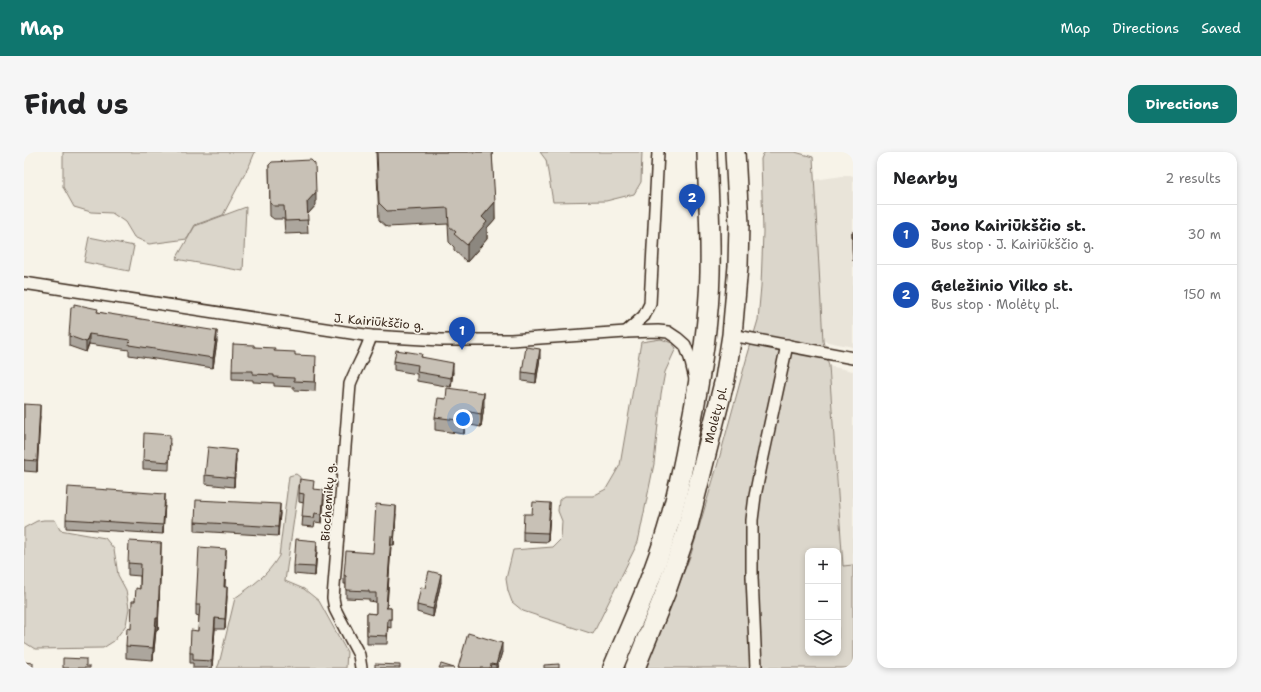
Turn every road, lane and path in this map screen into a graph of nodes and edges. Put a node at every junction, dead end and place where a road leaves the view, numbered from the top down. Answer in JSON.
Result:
{"nodes":[{"id":1,"x":658,"y":152,"type":"edge"},
{"id":2,"x":707,"y":152,"type":"edge"},
{"id":3,"x":735,"y":152,"type":"edge"},
{"id":4,"x":24,"y":283,"type":"edge"},
{"id":5,"x":626,"y":332,"type":"junction"},
{"id":6,"x":732,"y":335,"type":"junction"},
{"id":7,"x":371,"y":336,"type":"junction"},
{"id":8,"x":787,"y":345,"type":"junction"},
{"id":9,"x":853,"y":358,"type":"edge"},
{"id":10,"x":698,"y":388,"type":"junction"},
{"id":11,"x":361,"y":668,"type":"edge"},
{"id":12,"x":613,"y":668,"type":"edge"},
{"id":13,"x":635,"y":668,"type":"edge"},
{"id":14,"x":756,"y":668,"type":"edge"}],
"edges":[{"from":1,"to":5,"type":"street"},
{"from":2,"to":10,"type":"highway","name":"Molėtų pl."},
{"from":3,"to":6,"type":"highway","name":"Molėtų pl."},
{"from":4,"to":7,"type":"street","name":"J. Kairiūkščio g."},
{"from":5,"to":7,"type":"street","name":"J. Kairiūkščio g."},
{"from":5,"to":10,"type":"street","name":"J. Kairiūkščio g."},
{"from":6,"to":8,"type":"street"},
{"from":6,"to":13,"type":"highway","name":"Molėtų pl."},
{"from":7,"to":11,"type":"street","name":"Biochemikų g."},
{"from":8,"to":9,"type":"street"},
{"from":8,"to":14,"type":"street"},
{"from":10,"to":12,"type":"highway","name":"Molėtų pl."}]}
